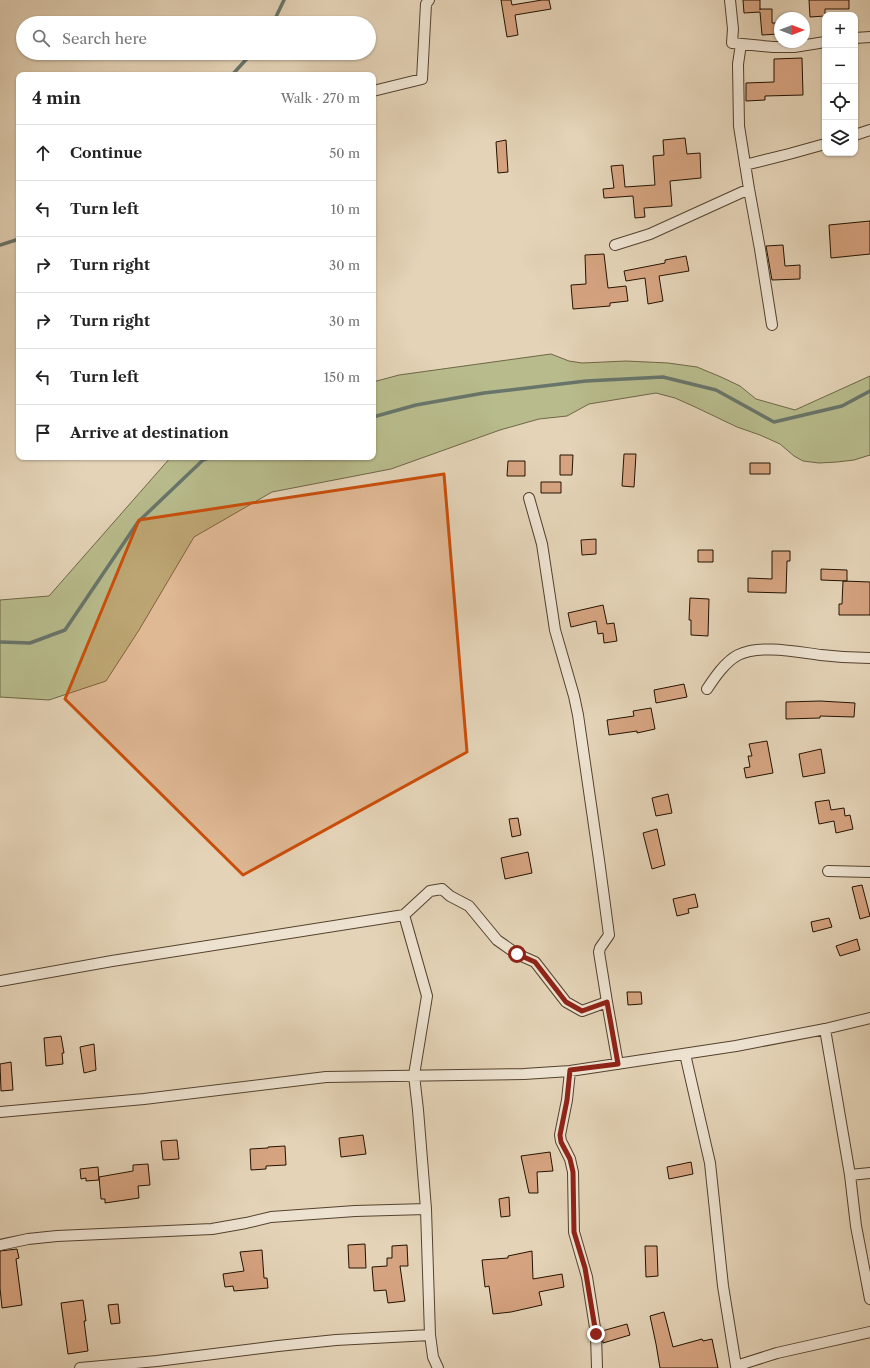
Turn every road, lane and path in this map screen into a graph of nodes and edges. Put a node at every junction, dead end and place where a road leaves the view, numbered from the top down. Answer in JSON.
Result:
{"nodes":[{"id":1,"x":429,"y":0,"type":"edge"},
{"id":2,"x":730,"y":0,"type":"edge"},
{"id":3,"x":870,"y":37,"type":"edge"},
{"id":4,"x":858,"y":38,"type":"edge"},
{"id":5,"x":822,"y":42,"type":"edge"},
{"id":6,"x":741,"y":44,"type":"junction"},
{"id":7,"x":376,"y":90,"type":"edge"},
{"id":8,"x":870,"y":130,"type":"edge"},
{"id":9,"x":858,"y":134,"type":"edge"},
{"id":10,"x":822,"y":145,"type":"edge"},
{"id":11,"x":745,"y":165,"type":"junction"},
{"id":12,"x":749,"y":189,"type":"junction"},
{"id":13,"x":615,"y":245,"type":"dead end"},
{"id":14,"x":772,"y":324,"type":"dead end"},
{"id":15,"x":529,"y":498,"type":"dead end"},
{"id":16,"x":870,"y":658,"type":"edge"},
{"id":17,"x":707,"y":689,"type":"dead end"},
{"id":18,"x":828,"y":871,"type":"dead end"},
{"id":19,"x":870,"y":872,"type":"edge"},
{"id":20,"x":404,"y":915,"type":"junction"},
{"id":21,"x":0,"y":981,"type":"edge"},
{"id":22,"x":607,"y":1002,"type":"junction"},
{"id":23,"x":870,"y":1018,"type":"edge"},
{"id":24,"x":825,"y":1029,"type":"junction"},
{"id":25,"x":685,"y":1054,"type":"junction"},
{"id":26,"x":618,"y":1064,"type":"junction"},
{"id":27,"x":570,"y":1070,"type":"junction"},
{"id":28,"x":414,"y":1075,"type":"junction"},
{"id":29,"x":0,"y":1112,"type":"edge"},
{"id":30,"x":870,"y":1173,"type":"edge"},
{"id":31,"x":850,"y":1175,"type":"junction"},
{"id":32,"x":426,"y":1209,"type":"junction"},
{"id":33,"x":0,"y":1245,"type":"edge"},
{"id":34,"x":870,"y":1299,"type":"edge"},
{"id":35,"x":870,"y":1332,"type":"edge"},
{"id":36,"x":430,"y":1335,"type":"junction"},
{"id":37,"x":94,"y":1367,"type":"edge"},
{"id":38,"x":80,"y":1368,"type":"edge"},
{"id":39,"x":438,"y":1368,"type":"edge"},
{"id":40,"x":597,"y":1368,"type":"edge"}],
"edges":[{"from":1,"to":7,"type":"street"},
{"from":2,"to":6,"type":"street"},
{"from":3,"to":4,"type":"street"},
{"from":5,"to":6,"type":"street"},
{"from":6,"to":11,"type":"street"},
{"from":8,"to":9,"type":"street"},
{"from":10,"to":11,"type":"street"},
{"from":11,"to":12,"type":"street"},
{"from":12,"to":13,"type":"street"},
{"from":12,"to":14,"type":"street"},
{"from":15,"to":22,"type":"street"},
{"from":16,"to":17,"type":"street"},
{"from":18,"to":19,"type":"street"},
{"from":20,"to":21,"type":"street"},
{"from":20,"to":22,"type":"street"},
{"from":20,"to":28,"type":"street"},
{"from":22,"to":26,"type":"street"},
{"from":23,"to":24,"type":"street"},
{"from":24,"to":25,"type":"street"},
{"from":24,"to":31,"type":"street"},
{"from":25,"to":26,"type":"street"},
{"from":25,"to":35,"type":"street"},
{"from":26,"to":27,"type":"street"},
{"from":27,"to":28,"type":"street"},
{"from":27,"to":40,"type":"street"},
{"from":28,"to":29,"type":"street"},
{"from":28,"to":32,"type":"street"},
{"from":30,"to":31,"type":"street"},
{"from":31,"to":34,"type":"street"},
{"from":32,"to":33,"type":"street"},
{"from":32,"to":36,"type":"street"},
{"from":36,"to":37,"type":"street"},
{"from":36,"to":39,"type":"street"},
{"from":37,"to":38,"type":"street"}]}
